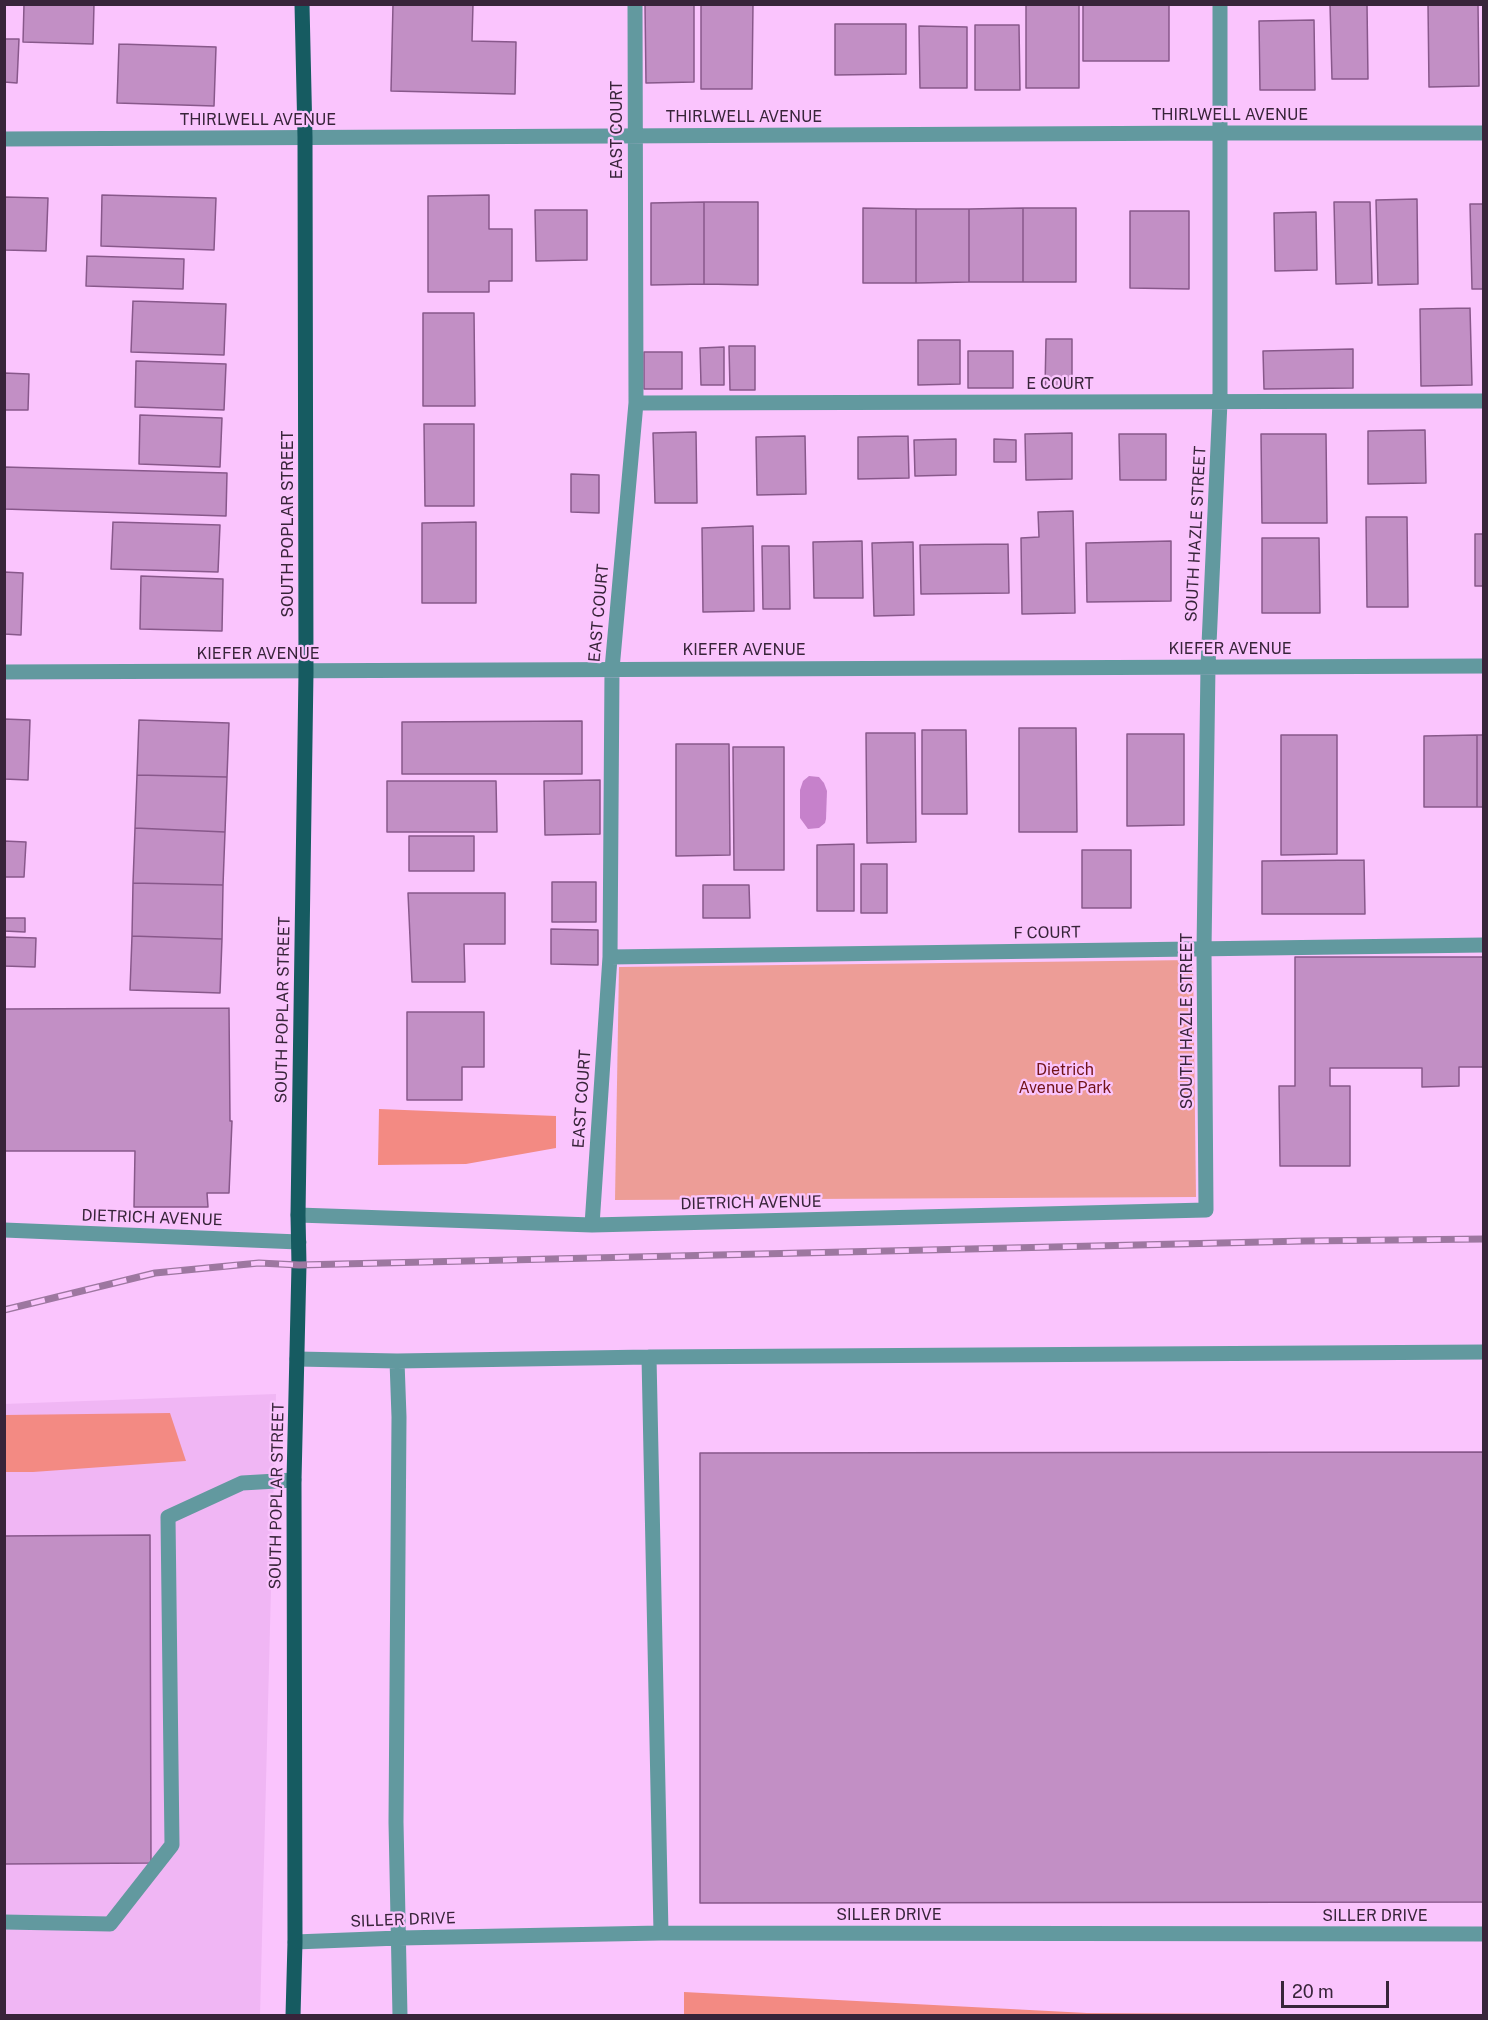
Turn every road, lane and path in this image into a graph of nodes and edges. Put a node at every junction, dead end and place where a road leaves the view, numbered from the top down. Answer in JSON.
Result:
{"nodes":[{"id":1,"x":302,"y":4,"type":"edge"},
{"id":2,"x":635,"y":4,"type":"edge"},
{"id":3,"x":1220,"y":4,"type":"edge"},
{"id":4,"x":1220,"y":133,"type":"junction"},
{"id":5,"x":1484,"y":133,"type":"edge"},
{"id":6,"x":635,"y":136,"type":"junction"},
{"id":7,"x":305,"y":137,"type":"junction"},
{"id":8,"x":4,"y":139,"type":"edge"},
{"id":9,"x":1484,"y":401,"type":"edge"},
{"id":10,"x":1220,"y":402,"type":"junction"},
{"id":11,"x":636,"y":404,"type":"junction"},
{"id":12,"x":1208,"y":666,"type":"junction"},
{"id":13,"x":1484,"y":666,"type":"edge"},
{"id":14,"x":612,"y":669,"type":"junction"},
{"id":15,"x":4,"y":672,"type":"edge"},
{"id":16,"x":306,"y":672,"type":"junction"},
{"id":17,"x":1484,"y":945,"type":"edge"},
{"id":18,"x":1204,"y":950,"type":"junction"},
{"id":19,"x":610,"y":957,"type":"junction"},
{"id":20,"x":1206,"y":1210,"type":"joint"},
{"id":21,"x":298,"y":1215,"type":"junction"},
{"id":22,"x":592,"y":1225,"type":"junction"},
{"id":23,"x":4,"y":1230,"type":"edge"},
{"id":24,"x":299,"y":1242,"type":"junction"},
{"id":25,"x":1484,"y":1352,"type":"edge"},
{"id":26,"x":649,"y":1357,"type":"junction"},
{"id":27,"x":297,"y":1359,"type":"junction"},
{"id":28,"x":397,"y":1361,"type":"junction"},
{"id":29,"x":294,"y":1480,"type":"junction"},
{"id":30,"x":4,"y":1922,"type":"edge"},
{"id":31,"x":661,"y":1933,"type":"junction"},
{"id":32,"x":1484,"y":1934,"type":"edge"},
{"id":33,"x":399,"y":1938,"type":"junction"},
{"id":34,"x":295,"y":1942,"type":"junction"},
{"id":35,"x":293,"y":2016,"type":"edge"},
{"id":36,"x":400,"y":2016,"type":"edge"}],
"edges":[{"from":1,"to":7,"type":"main road","name":"SOUTH POPLAR STREET"},
{"from":2,"to":6,"type":"street","name":"EAST COURT"},
{"from":3,"to":4,"type":"street","name":"SOUTH HAZLE STREET"},
{"from":4,"to":5,"type":"street","name":"THIRLWELL AVENUE"},
{"from":4,"to":6,"type":"street","name":"THIRLWELL AVENUE"},
{"from":4,"to":10,"type":"street","name":"SOUTH HAZLE STREET"},
{"from":6,"to":7,"type":"street","name":"THIRLWELL AVENUE"},
{"from":6,"to":11,"type":"street","name":"EAST COURT"},
{"from":7,"to":8,"type":"street","name":"THIRLWELL AVENUE"},
{"from":7,"to":16,"type":"main road","name":"SOUTH POPLAR STREET"},
{"from":9,"to":10,"type":"street","name":"E COURT"},
{"from":10,"to":11,"type":"street","name":"E COURT"},
{"from":10,"to":12,"type":"street","name":"SOUTH HAZLE STREET"},
{"from":11,"to":14,"type":"street","name":"EAST COURT"},
{"from":12,"to":13,"type":"street","name":"KIEFER AVENUE"},
{"from":12,"to":14,"type":"street","name":"KIEFER AVENUE"},
{"from":12,"to":18,"type":"street","name":"SOUTH HAZLE STREET"},
{"from":14,"to":16,"type":"street","name":"KIEFER AVENUE"},
{"from":14,"to":19,"type":"street","name":"EAST COURT"},
{"from":15,"to":16,"type":"street","name":"KIEFER AVENUE"},
{"from":16,"to":21,"type":"main road","name":"SOUTH POPLAR STREET"},
{"from":17,"to":18,"type":"street","name":"F COURT"},
{"from":18,"to":19,"type":"street","name":"F COURT"},
{"from":18,"to":20,"type":"street","name":"SOUTH HAZLE STREET"},
{"from":19,"to":22,"type":"street","name":"EAST COURT"},
{"from":20,"to":22,"type":"street","name":"DIETRICH AVENUE"},
{"from":21,"to":22,"type":"street","name":"DIETRICH AVENUE"},
{"from":21,"to":24,"type":"main road","name":"SOUTH POPLAR STREET"},
{"from":23,"to":24,"type":"street","name":"DIETRICH AVENUE"},
{"from":24,"to":27,"type":"main road","name":"SOUTH POPLAR STREET"},
{"from":25,"to":26,"type":"street"},
{"from":26,"to":28,"type":"street"},
{"from":26,"to":31,"type":"street"},
{"from":27,"to":28,"type":"street"},
{"from":27,"to":29,"type":"main road","name":"SOUTH POPLAR STREET"},
{"from":28,"to":33,"type":"street"},
{"from":29,"to":30,"type":"street"},
{"from":29,"to":34,"type":"main road","name":"SOUTH POPLAR STREET"},
{"from":31,"to":32,"type":"street","name":"SILLER DRIVE"},
{"from":31,"to":33,"type":"street","name":"SILLER DRIVE"},
{"from":33,"to":34,"type":"street","name":"SILLER DRIVE"},
{"from":33,"to":36,"type":"street"},
{"from":34,"to":35,"type":"main road","name":"SOUTH POPLAR STREET"}]}
